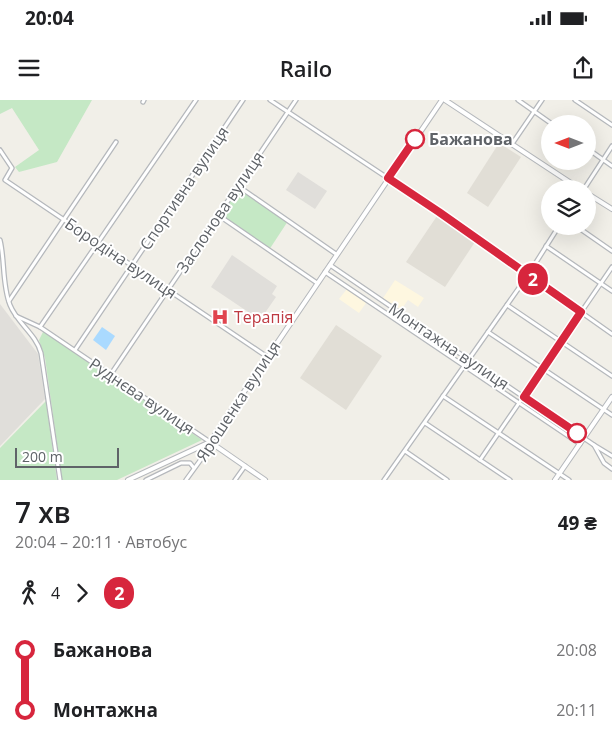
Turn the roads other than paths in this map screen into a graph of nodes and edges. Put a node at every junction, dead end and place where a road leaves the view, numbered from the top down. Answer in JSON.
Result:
{"nodes":[{"id":1,"x":196,"y":100,"type":"edge"},
{"id":2,"x":243,"y":100,"type":"edge"},
{"id":3,"x":270,"y":100,"type":"edge"},
{"id":4,"x":296,"y":100,"type":"edge"},
{"id":5,"x":443,"y":100,"type":"edge"},
{"id":6,"x":518,"y":100,"type":"edge"},
{"id":7,"x":542,"y":100,"type":"edge"},
{"id":8,"x":575,"y":100,"type":"edge"},
{"id":9,"x":288,"y":111,"type":"junction"},
{"id":10,"x":534,"y":112,"type":"junction"},
{"id":11,"x":541,"y":117,"type":"edge"},
{"id":12,"x":612,"y":126,"type":"edge"},
{"id":13,"x":116,"y":142,"type":"dead end"},
{"id":14,"x":512,"y":144,"type":"junction"},
{"id":15,"x":612,"y":146,"type":"edge"},
{"id":16,"x":0,"y":150,"type":"edge"},
{"id":17,"x":596,"y":155,"type":"edge"},
{"id":18,"x":603,"y":160,"type":"junction"},
{"id":19,"x":612,"y":166,"type":"edge"},
{"id":20,"x":388,"y":178,"type":"junction"},
{"id":21,"x":568,"y":180,"type":"edge"},
{"id":22,"x":589,"y":180,"type":"edge"},
{"id":23,"x":238,"y":186,"type":"junction"},
{"id":24,"x":596,"y":199,"type":"edge"},
{"id":25,"x":612,"y":209,"type":"edge"},
{"id":26,"x":218,"y":215,"type":"junction"},
{"id":27,"x":64,"y":219,"type":"junction"},
{"id":28,"x":553,"y":235,"type":"edge"},
{"id":29,"x":589,"y":235,"type":"edge"},
{"id":30,"x":0,"y":240,"type":"edge"},
{"id":31,"x":97,"y":242,"type":"junction"},
{"id":32,"x":546,"y":246,"type":"junction"},
{"id":33,"x":612,"y":251,"type":"edge"},
{"id":34,"x":336,"y":254,"type":"junction"},
{"id":35,"x":132,"y":264,"type":"junction"},
{"id":36,"x":329,"y":264,"type":"junction"},
{"id":37,"x":612,"y":267,"type":"edge"},
{"id":38,"x":324,"y":272,"type":"junction"},
{"id":39,"x":528,"y":275,"type":"junction"},
{"id":40,"x":317,"y":283,"type":"junction"},
{"id":41,"x":601,"y":283,"type":"junction"},
{"id":42,"x":168,"y":290,"type":"junction"},
{"id":43,"x":612,"y":291,"type":"edge"},
{"id":44,"x":8,"y":302,"type":"junction"},
{"id":45,"x":507,"y":305,"type":"junction"},
{"id":46,"x":581,"y":312,"type":"junction"},
{"id":47,"x":16,"y":316,"type":"junction"},
{"id":48,"x":40,"y":327,"type":"junction"},
{"id":49,"x":488,"y":332,"type":"junction"},
{"id":50,"x":612,"y":334,"type":"edge"},
{"id":51,"x":560,"y":341,"type":"junction"},
{"id":52,"x":75,"y":350,"type":"junction"},
{"id":53,"x":266,"y":356,"type":"junction"},
{"id":54,"x":469,"y":360,"type":"junction"},
{"id":55,"x":464,"y":366,"type":"junction"},
{"id":56,"x":542,"y":368,"type":"junction"},
{"id":57,"x":111,"y":374,"type":"junction"},
{"id":58,"x":612,"y":376,"type":"edge"},
{"id":59,"x":444,"y":396,"type":"junction"},
{"id":60,"x":524,"y":397,"type":"junction"},
{"id":61,"x":612,"y":397,"type":"edge"},
{"id":62,"x":519,"y":403,"type":"junction"},
{"id":63,"x":604,"y":409,"type":"junction"},
{"id":64,"x":612,"y":415,"type":"edge"},
{"id":65,"x":425,"y":422,"type":"junction"},
{"id":66,"x":498,"y":433,"type":"junction"},
{"id":67,"x":584,"y":438,"type":"junction"},
{"id":68,"x":210,"y":442,"type":"junction"},
{"id":69,"x":580,"y":444,"type":"junction"},
{"id":70,"x":594,"y":445,"type":"junction"},
{"id":71,"x":405,"y":451,"type":"junction"},
{"id":72,"x":612,"y":456,"type":"edge"},
{"id":73,"x":480,"y":460,"type":"junction"},
{"id":74,"x":245,"y":465,"type":"junction"},
{"id":75,"x":194,"y":468,"type":"junction"},
{"id":76,"x":612,"y":469,"type":"edge"},
{"id":77,"x":560,"y":474,"type":"junction"},
{"id":78,"x":60,"y":480,"type":"edge"},
{"id":79,"x":128,"y":480,"type":"edge"},
{"id":80,"x":146,"y":480,"type":"edge"},
{"id":81,"x":186,"y":480,"type":"edge"},
{"id":82,"x":235,"y":480,"type":"edge"},
{"id":83,"x":266,"y":480,"type":"edge"},
{"id":84,"x":384,"y":480,"type":"edge"},
{"id":85,"x":447,"y":480,"type":"edge"},
{"id":86,"x":510,"y":480,"type":"edge"},
{"id":87,"x":555,"y":480,"type":"edge"},
{"id":88,"x":569,"y":480,"type":"edge"}],
"edges":[{"from":1,"to":31,"type":"street"},
{"from":2,"to":35,"type":"street","name":"Спортивна вулиця"},
{"from":3,"to":9,"type":"street"},
{"from":4,"to":9,"type":"street","name":"Заслонова вулиця"},
{"from":5,"to":14,"type":"street"},
{"from":5,"to":20,"type":"street","name":"Ярошенка вулиця"},
{"from":6,"to":10,"type":"street"},
{"from":7,"to":10,"type":"street"},
{"from":8,"to":12,"type":"street"},
{"from":9,"to":20,"type":"street"},
{"from":9,"to":23,"type":"street","name":"Заслонова вулиця"},
{"from":10,"to":11,"type":"street"},
{"from":10,"to":14,"type":"street"},
{"from":13,"to":27,"type":"street"},
{"from":14,"to":21,"type":"street"},
{"from":15,"to":18,"type":"street"},
{"from":16,"to":27,"type":"street","name":"Бородіна вулиця"},
{"from":17,"to":18,"type":"street"},
{"from":18,"to":19,"type":"street"},
{"from":18,"to":22,"type":"street"},
{"from":20,"to":34,"type":"street","name":"Ярошенка вулиця"},
{"from":20,"to":39,"type":"street"},
{"from":23,"to":26,"type":"street","name":"Заслонова вулиця"},
{"from":23,"to":34,"type":"street"},
{"from":24,"to":25,"type":"street"},
{"from":26,"to":40,"type":"street"},
{"from":26,"to":42,"type":"street","name":"Заслонова вулиця"},
{"from":27,"to":31,"type":"street","name":"Бородіна вулиця"},
{"from":27,"to":44,"type":"street"},
{"from":28,"to":32,"type":"street"},
{"from":29,"to":33,"type":"street"},
{"from":30,"to":44,"type":"street"},
{"from":31,"to":35,"type":"street","name":"Бородіна вулиця"},
{"from":31,"to":48,"type":"street"},
{"from":32,"to":39,"type":"street"},
{"from":32,"to":41,"type":"street"},
{"from":34,"to":36,"type":"street","name":"Ярошенка вулиця"},
{"from":35,"to":42,"type":"street","name":"Бородіна вулиця"},
{"from":35,"to":52,"type":"street","name":"Спортивна вулиця"},
{"from":36,"to":38,"type":"street","name":"Ярошенка вулиця"},
{"from":36,"to":54,"type":"street","name":"Монтажна вулиця"},
{"from":37,"to":41,"type":"street"},
{"from":38,"to":40,"type":"street","name":"Ярошенка вулиця"},
{"from":38,"to":55,"type":"street","name":"Монтажна вулиця"},
{"from":39,"to":45,"type":"street"},
{"from":39,"to":46,"type":"street"},
{"from":40,"to":53,"type":"street","name":"Ярошенка вулиця"},
{"from":41,"to":43,"type":"street"},
{"from":41,"to":46,"type":"street"},
{"from":42,"to":53,"type":"street","name":"Бородіна вулиця"},
{"from":42,"to":57,"type":"street","name":"Заслонова вулиця"},
{"from":44,"to":47,"type":"street"},
{"from":45,"to":49,"type":"street"},
{"from":45,"to":51,"type":"street"},
{"from":46,"to":50,"type":"street"},
{"from":46,"to":51,"type":"street"},
{"from":47,"to":48,"type":"street","name":"Руднєва вулиця"},
{"from":47,"to":78,"type":"street"},
{"from":48,"to":52,"type":"street","name":"Руднєва вулиця"},
{"from":49,"to":54,"type":"street"},
{"from":49,"to":56,"type":"street"},
{"from":51,"to":56,"type":"street"},
{"from":51,"to":58,"type":"street"},
{"from":52,"to":57,"type":"street","name":"Руднєва вулиця"},
{"from":53,"to":68,"type":"street","name":"Ярошенка вулиця"},
{"from":54,"to":55,"type":"street"},
{"from":54,"to":60,"type":"street","name":"Монтажна вулиця"},
{"from":55,"to":59,"type":"street"},
{"from":55,"to":62,"type":"street","name":"Монтажна вулиця"},
{"from":56,"to":60,"type":"street"},
{"from":56,"to":63,"type":"street"},
{"from":57,"to":68,"type":"street","name":"Руднєва вулиця"},
{"from":59,"to":65,"type":"street"},
{"from":59,"to":66,"type":"street"},
{"from":60,"to":62,"type":"street"},
{"from":60,"to":67,"type":"street","name":"Монтажна вулиця"},
{"from":61,"to":63,"type":"street"},
{"from":62,"to":66,"type":"street"},
{"from":62,"to":69,"type":"street","name":"Монтажна вулиця"},
{"from":63,"to":64,"type":"street"},
{"from":63,"to":67,"type":"street"},
{"from":65,"to":71,"type":"street"},
{"from":65,"to":73,"type":"street"},
{"from":66,"to":73,"type":"street"},
{"from":66,"to":77,"type":"street"},
{"from":67,"to":69,"type":"street"},
{"from":67,"to":70,"type":"street","name":"Монтажна вулиця"},
{"from":68,"to":74,"type":"street","name":"Руднєва вулиця"},
{"from":68,"to":75,"type":"street","name":"Ярошенка вулиця"},
{"from":68,"to":79,"type":"street"},
{"from":69,"to":77,"type":"street"},
{"from":70,"to":72,"type":"street","name":"Монтажна вулиця"},
{"from":70,"to":76,"type":"street","name":"Монтажна вулиця"},
{"from":71,"to":84,"type":"street"},
{"from":71,"to":85,"type":"street"},
{"from":73,"to":86,"type":"street"},
{"from":74,"to":82,"type":"street"},
{"from":74,"to":83,"type":"street","name":"Руднєва вулиця"},
{"from":75,"to":80,"type":"street"},
{"from":75,"to":81,"type":"street","name":"Ярошенка вулиця"},
{"from":77,"to":87,"type":"street"},
{"from":77,"to":88,"type":"street"}]}
